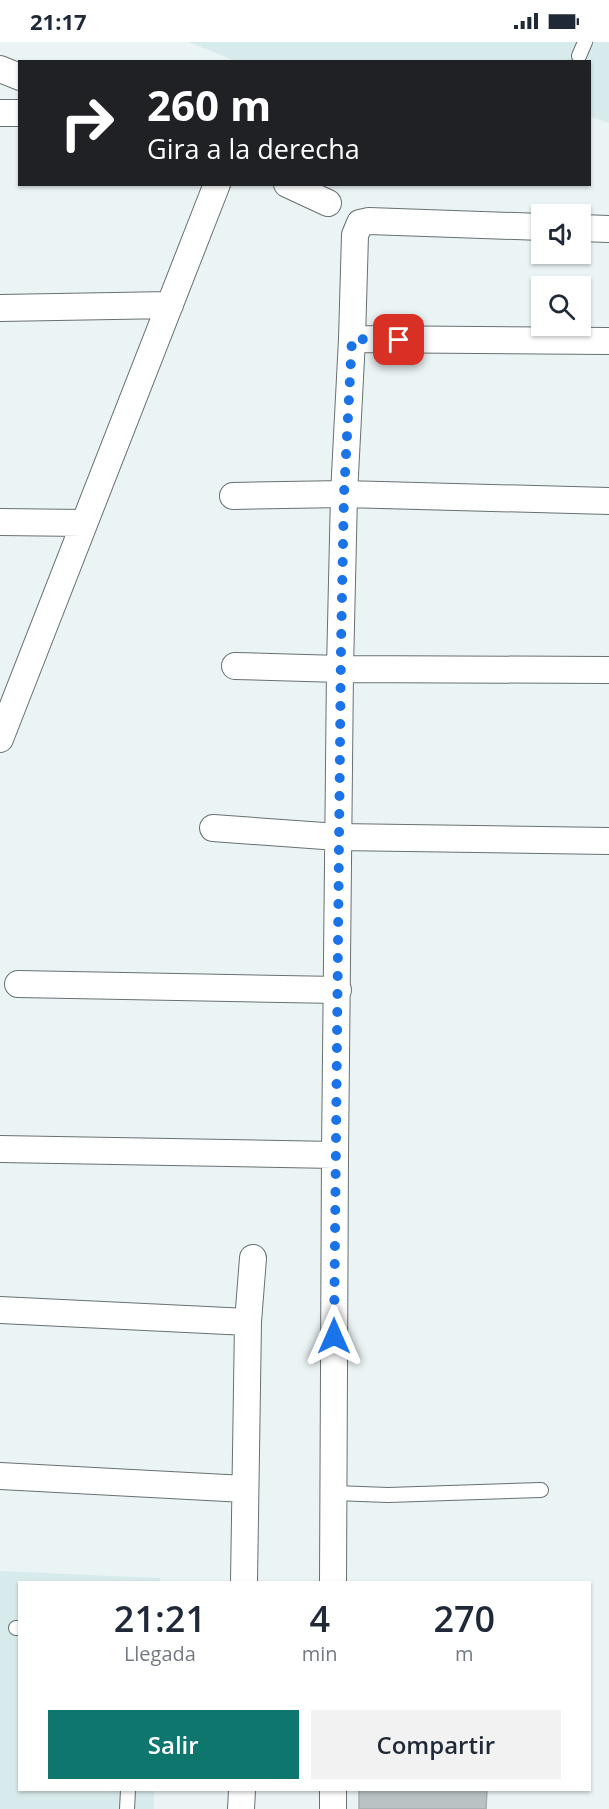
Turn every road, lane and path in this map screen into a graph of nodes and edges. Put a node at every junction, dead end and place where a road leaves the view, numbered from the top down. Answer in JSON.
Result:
{"nodes":[{"id":1,"x":585,"y":42,"type":"edge"},
{"id":2,"x":579,"y":56,"type":"dead end"},
{"id":3,"x":0,"y":69,"type":"edge"},
{"id":4,"x":18,"y":76,"type":"edge"},
{"id":5,"x":0,"y":113,"type":"edge"},
{"id":6,"x":18,"y":113,"type":"edge"},
{"id":7,"x":216,"y":186,"type":"edge"},
{"id":8,"x":290,"y":186,"type":"edge"},
{"id":9,"x":328,"y":203,"type":"dead end"},
{"id":10,"x":531,"y":226,"type":"edge"},
{"id":11,"x":591,"y":228,"type":"edge"},
{"id":12,"x":609,"y":229,"type":"edge"},
{"id":13,"x":170,"y":305,"type":"junction"},
{"id":14,"x":0,"y":308,"type":"edge"},
{"id":15,"x":352,"y":339,"type":"junction"},
{"id":16,"x":609,"y":341,"type":"edge"},
{"id":17,"x":344,"y":494,"type":"junction"},
{"id":18,"x":233,"y":496,"type":"dead end"},
{"id":19,"x":609,"y":501,"type":"edge"},
{"id":20,"x":0,"y":522,"type":"edge"},
{"id":21,"x":84,"y":523,"type":"junction"},
{"id":22,"x":235,"y":666,"type":"dead end"},
{"id":23,"x":340,"y":669,"type":"junction"},
{"id":24,"x":609,"y":670,"type":"edge"},
{"id":25,"x":0,"y":739,"type":"edge"},
{"id":26,"x":213,"y":828,"type":"dead end"},
{"id":27,"x":338,"y":837,"type":"junction"},
{"id":28,"x":609,"y":841,"type":"edge"},
{"id":29,"x":18,"y":984,"type":"dead end"},
{"id":30,"x":338,"y":990,"type":"junction"},
{"id":31,"x":0,"y":1149,"type":"edge"},
{"id":32,"x":335,"y":1155,"type":"junction"},
{"id":33,"x":253,"y":1258,"type":"dead end"},
{"id":34,"x":0,"y":1310,"type":"edge"},
{"id":35,"x":248,"y":1322,"type":"junction"},
{"id":36,"x":0,"y":1476,"type":"edge"},
{"id":37,"x":245,"y":1489,"type":"junction"},
{"id":38,"x":541,"y":1490,"type":"dead end"},
{"id":39,"x":333,"y":1494,"type":"junction"},
{"id":40,"x":244,"y":1581,"type":"edge"},
{"id":41,"x":333,"y":1581,"type":"edge"},
{"id":42,"x":128,"y":1791,"type":"edge"},
{"id":43,"x":242,"y":1791,"type":"edge"},
{"id":44,"x":333,"y":1791,"type":"edge"},
{"id":45,"x":127,"y":1809,"type":"edge"},
{"id":46,"x":242,"y":1809,"type":"edge"},
{"id":47,"x":333,"y":1809,"type":"edge"}],
"edges":[{"from":1,"to":2,"type":"lane"},
{"from":3,"to":4,"type":"street"},
{"from":5,"to":6,"type":"street"},
{"from":7,"to":13,"type":"street"},
{"from":8,"to":9,"type":"street"},
{"from":10,"to":15,"type":"street"},
{"from":11,"to":12,"type":"street"},
{"from":13,"to":14,"type":"street"},
{"from":13,"to":21,"type":"street"},
{"from":15,"to":16,"type":"street"},
{"from":15,"to":17,"type":"street"},
{"from":17,"to":18,"type":"street"},
{"from":17,"to":19,"type":"street"},
{"from":17,"to":23,"type":"street"},
{"from":20,"to":21,"type":"street"},
{"from":21,"to":25,"type":"street"},
{"from":22,"to":23,"type":"street"},
{"from":23,"to":24,"type":"street"},
{"from":23,"to":27,"type":"street"},
{"from":26,"to":27,"type":"street"},
{"from":27,"to":28,"type":"street"},
{"from":27,"to":30,"type":"street"},
{"from":29,"to":30,"type":"street"},
{"from":30,"to":32,"type":"street"},
{"from":31,"to":32,"type":"street"},
{"from":32,"to":39,"type":"street"},
{"from":33,"to":35,"type":"street"},
{"from":34,"to":35,"type":"street"},
{"from":35,"to":37,"type":"street"},
{"from":36,"to":37,"type":"street"},
{"from":37,"to":40,"type":"street"},
{"from":38,"to":39,"type":"lane"},
{"from":39,"to":41,"type":"street"},
{"from":42,"to":45,"type":"lane"},
{"from":43,"to":46,"type":"street"},
{"from":44,"to":47,"type":"street"}]}
